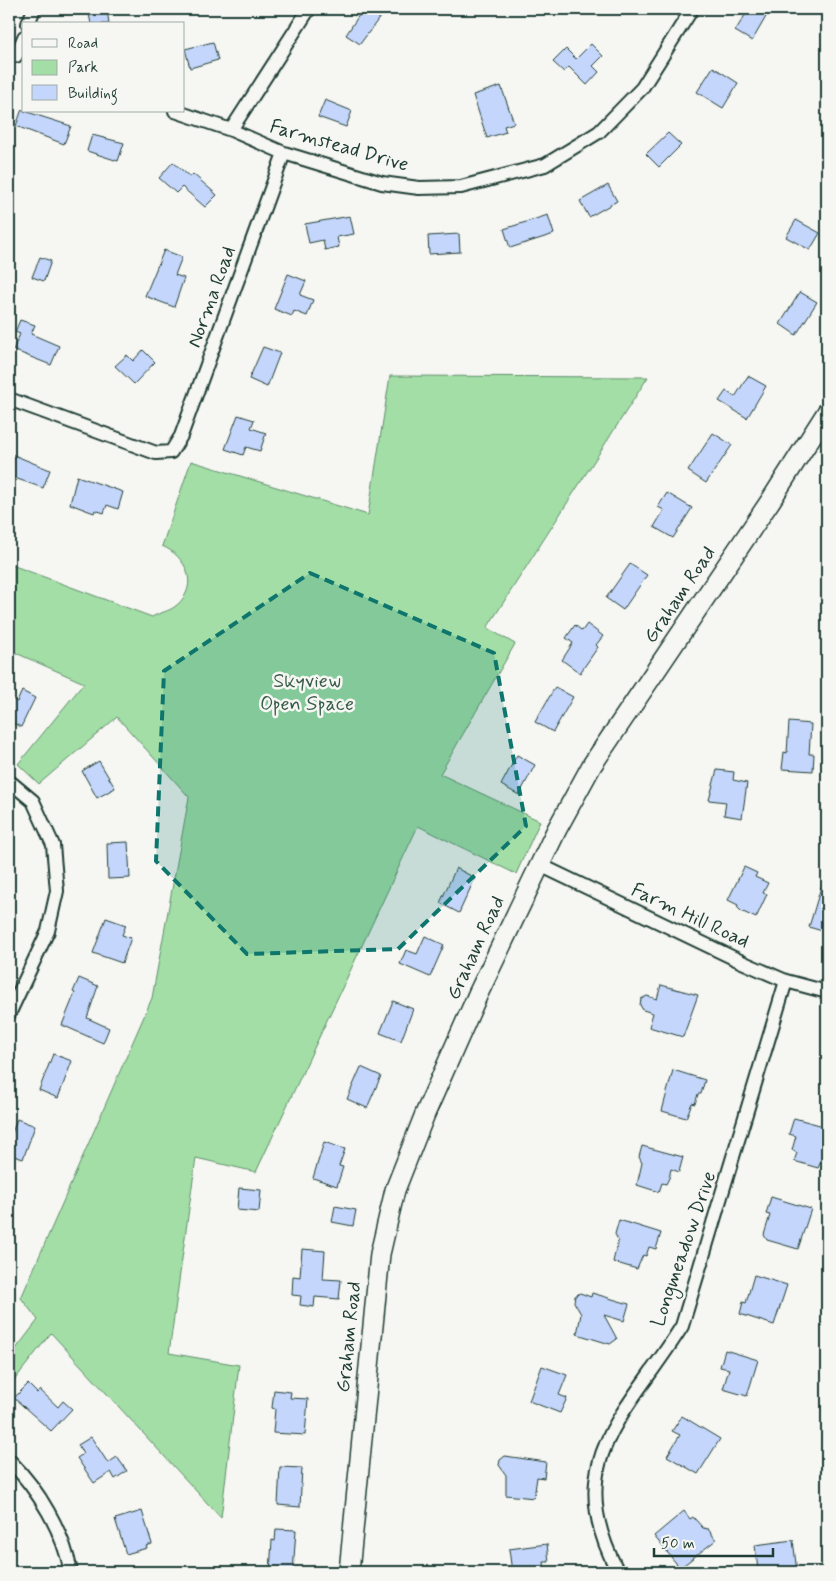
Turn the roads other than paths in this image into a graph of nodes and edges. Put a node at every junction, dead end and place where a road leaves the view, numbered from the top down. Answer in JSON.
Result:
{"nodes":[{"id":1,"x":34,"y":9,"type":"edge"},
{"id":2,"x":309,"y":9,"type":"edge"},
{"id":3,"x":692,"y":9,"type":"edge"},
{"id":4,"x":29,"y":22,"type":"edge"},
{"id":5,"x":22,"y":42,"type":"edge"},
{"id":6,"x":16,"y":56,"type":"edge"},
{"id":7,"x":178,"y":112,"type":"edge"},
{"id":8,"x":231,"y":130,"type":"junction"},
{"id":9,"x":284,"y":153,"type":"junction"},
{"id":10,"x":9,"y":400,"type":"edge"},
{"id":11,"x":827,"y":412,"type":"edge"},
{"id":12,"x":9,"y":780,"type":"edge"},
{"id":13,"x":540,"y":865,"type":"junction"},
{"id":14,"x":786,"y":981,"type":"junction"},
{"id":15,"x":827,"y":992,"type":"edge"},
{"id":16,"x":9,"y":1014,"type":"edge"},
{"id":17,"x":9,"y":1460,"type":"edge"},
{"id":18,"x":71,"y":1572,"type":"edge"},
{"id":19,"x":349,"y":1572,"type":"edge"},
{"id":20,"x":618,"y":1572,"type":"edge"}],
"edges":[{"from":1,"to":4,"type":"street"},
{"from":2,"to":8,"type":"street"},
{"from":3,"to":9,"type":"street","name":"Farmstead Drive"},
{"from":5,"to":6,"type":"street"},
{"from":7,"to":8,"type":"street","name":"Farmstead Drive"},
{"from":8,"to":9,"type":"street","name":"Farmstead Drive"},
{"from":9,"to":10,"type":"street","name":"Norma Road"},
{"from":11,"to":13,"type":"street","name":"Graham Road"},
{"from":12,"to":16,"type":"street"},
{"from":13,"to":14,"type":"street","name":"Farm Hill Road"},
{"from":13,"to":19,"type":"street","name":"Graham Road"},
{"from":14,"to":15,"type":"street","name":"Farm Hill Road"},
{"from":14,"to":20,"type":"street","name":"Longmeadow Drive"},
{"from":17,"to":18,"type":"street"}]}
